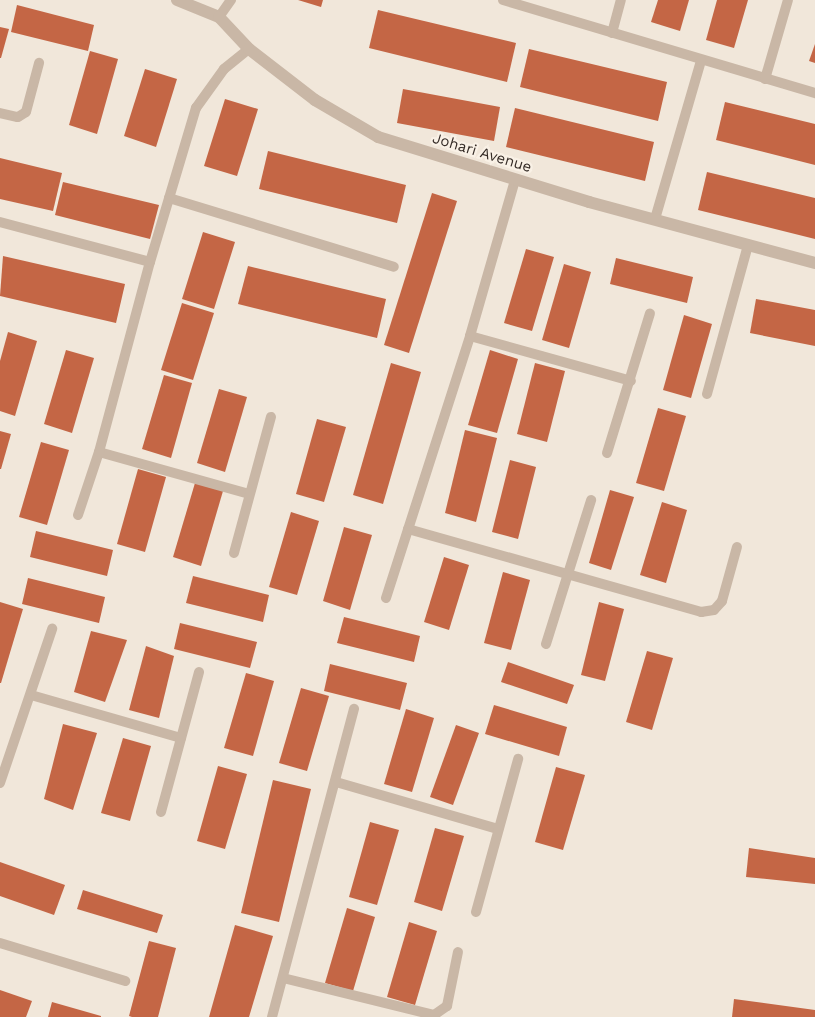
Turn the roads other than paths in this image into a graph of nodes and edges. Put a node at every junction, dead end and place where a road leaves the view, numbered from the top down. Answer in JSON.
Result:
{"nodes":[{"id":1,"x":177,"y":0,"type":"edge"},
{"id":2,"x":231,"y":0,"type":"edge"},
{"id":3,"x":503,"y":0,"type":"edge"},
{"id":4,"x":621,"y":0,"type":"edge"},
{"id":5,"x":788,"y":0,"type":"edge"},
{"id":6,"x":219,"y":17,"type":"junction"},
{"id":7,"x":612,"y":33,"type":"junction"},
{"id":8,"x":249,"y":48,"type":"junction"},
{"id":9,"x":701,"y":61,"type":"junction"},
{"id":10,"x":39,"y":63,"type":"dead end"},
{"id":11,"x":765,"y":79,"type":"junction"},
{"id":12,"x":815,"y":93,"type":"edge"},
{"id":13,"x":0,"y":113,"type":"edge"},
{"id":14,"x":515,"y":180,"type":"junction"},
{"id":15,"x":169,"y":198,"type":"junction"},
{"id":16,"x":655,"y":219,"type":"junction"},
{"id":17,"x":0,"y":222,"type":"edge"},
{"id":18,"x":748,"y":245,"type":"junction"},
{"id":19,"x":150,"y":262,"type":"junction"},
{"id":20,"x":815,"y":263,"type":"edge"},
{"id":21,"x":394,"y":267,"type":"dead end"},
{"id":22,"x":650,"y":313,"type":"dead end"},
{"id":23,"x":470,"y":336,"type":"junction"},
{"id":24,"x":631,"y":381,"type":"junction"},
{"id":25,"x":707,"y":394,"type":"dead end"},
{"id":26,"x":271,"y":417,"type":"dead end"},
{"id":27,"x":99,"y":452,"type":"junction"},
{"id":28,"x":608,"y":453,"type":"dead end"},
{"id":29,"x":249,"y":494,"type":"junction"},
{"id":30,"x":591,"y":500,"type":"dead end"},
{"id":31,"x":78,"y":514,"type":"dead end"},
{"id":32,"x":408,"y":529,"type":"junction"},
{"id":33,"x":737,"y":546,"type":"dead end"},
{"id":34,"x":234,"y":553,"type":"dead end"},
{"id":35,"x":569,"y":573,"type":"junction"},
{"id":36,"x":386,"y":598,"type":"dead end"},
{"id":37,"x":52,"y":629,"type":"dead end"},
{"id":38,"x":546,"y":644,"type":"dead end"},
{"id":39,"x":199,"y":672,"type":"dead end"},
{"id":40,"x":31,"y":695,"type":"junction"},
{"id":41,"x":354,"y":709,"type":"dead end"},
{"id":42,"x":181,"y":738,"type":"junction"},
{"id":43,"x":518,"y":759,"type":"dead end"},
{"id":44,"x":336,"y":782,"type":"junction"},
{"id":45,"x":0,"y":783,"type":"edge"},
{"id":46,"x":162,"y":812,"type":"dead end"},
{"id":47,"x":498,"y":828,"type":"junction"},
{"id":48,"x":476,"y":912,"type":"dead end"},
{"id":49,"x":0,"y":943,"type":"edge"},
{"id":50,"x":458,"y":952,"type":"dead end"},
{"id":51,"x":283,"y":978,"type":"junction"},
{"id":52,"x":125,"y":981,"type":"dead end"},
{"id":53,"x":272,"y":1017,"type":"edge"}],
"edges":[{"from":1,"to":6,"type":"street","name":"Johari Avenue"},
{"from":2,"to":6,"type":"lane"},
{"from":3,"to":7,"type":"lane"},
{"from":4,"to":7,"type":"lane"},
{"from":5,"to":11,"type":"lane"},
{"from":6,"to":8,"type":"street","name":"Johari Avenue"},
{"from":7,"to":9,"type":"lane"},
{"from":8,"to":14,"type":"street","name":"Johari Avenue"},
{"from":8,"to":15,"type":"lane"},
{"from":9,"to":11,"type":"lane"},
{"from":9,"to":16,"type":"lane"},
{"from":10,"to":13,"type":"lane"},
{"from":11,"to":12,"type":"lane"},
{"from":14,"to":16,"type":"street","name":"Johari Avenue"},
{"from":14,"to":23,"type":"lane"},
{"from":15,"to":19,"type":"lane"},
{"from":15,"to":21,"type":"lane"},
{"from":16,"to":18,"type":"street","name":"Johari Avenue"},
{"from":17,"to":19,"type":"lane"},
{"from":18,"to":20,"type":"street","name":"Johari Avenue"},
{"from":18,"to":25,"type":"lane"},
{"from":19,"to":27,"type":"lane"},
{"from":22,"to":24,"type":"lane"},
{"from":23,"to":24,"type":"lane"},
{"from":23,"to":32,"type":"lane"},
{"from":24,"to":28,"type":"lane"},
{"from":26,"to":29,"type":"lane"},
{"from":27,"to":29,"type":"lane"},
{"from":27,"to":31,"type":"lane"},
{"from":29,"to":34,"type":"lane"},
{"from":30,"to":35,"type":"lane"},
{"from":32,"to":35,"type":"lane"},
{"from":32,"to":36,"type":"lane"},
{"from":33,"to":35,"type":"lane"},
{"from":35,"to":38,"type":"lane"},
{"from":37,"to":40,"type":"lane"},
{"from":39,"to":42,"type":"lane"},
{"from":40,"to":42,"type":"lane"},
{"from":40,"to":45,"type":"lane"},
{"from":41,"to":44,"type":"lane"},
{"from":42,"to":46,"type":"lane"},
{"from":43,"to":47,"type":"lane"},
{"from":44,"to":47,"type":"lane"},
{"from":44,"to":51,"type":"lane"},
{"from":47,"to":48,"type":"lane"},
{"from":49,"to":52,"type":"lane"},
{"from":50,"to":51,"type":"lane"},
{"from":51,"to":53,"type":"lane"}]}
